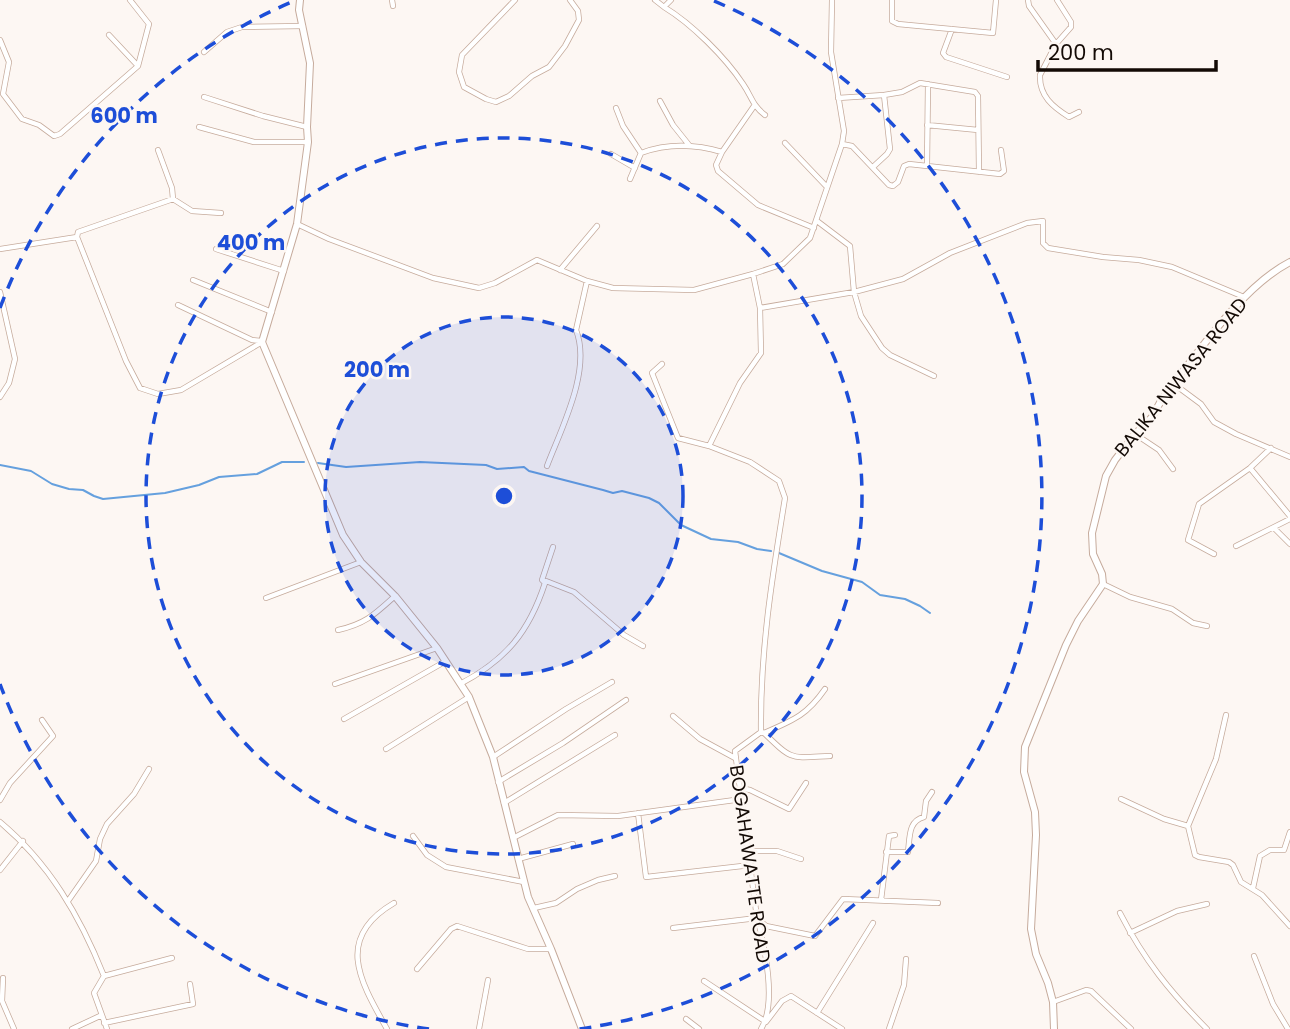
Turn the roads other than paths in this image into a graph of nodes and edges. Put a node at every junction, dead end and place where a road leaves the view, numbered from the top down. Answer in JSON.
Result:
{"nodes":[{"id":1,"x":300,"y":0,"type":"edge"},
{"id":2,"x":515,"y":0,"type":"edge"},
{"id":3,"x":570,"y":0,"type":"edge"},
{"id":4,"x":655,"y":0,"type":"edge"},
{"id":5,"x":671,"y":0,"type":"edge"},
{"id":6,"x":832,"y":0,"type":"edge"},
{"id":7,"x":892,"y":0,"type":"edge"},
{"id":8,"x":996,"y":0,"type":"edge"},
{"id":9,"x":1028,"y":0,"type":"edge"},
{"id":10,"x":1057,"y":0,"type":"edge"},
{"id":11,"x":134,"y":1,"type":"edge"},
{"id":12,"x":664,"y":6,"type":"junction"},
{"id":13,"x":303,"y":26,"type":"junction"},
{"id":14,"x":952,"y":29,"type":"junction"},
{"id":15,"x":109,"y":35,"type":"dead end"},
{"id":16,"x":0,"y":40,"type":"edge"},
{"id":17,"x":1056,"y":44,"type":"junction"},
{"id":18,"x":2,"y":50,"type":"edge"},
{"id":19,"x":204,"y":52,"type":"dead end"},
{"id":20,"x":138,"y":66,"type":"junction"},
{"id":21,"x":1007,"y":77,"type":"dead end"},
{"id":22,"x":928,"y":84,"type":"junction"},
{"id":23,"x":884,"y":95,"type":"junction"},
{"id":24,"x":204,"y":97,"type":"dead end"},
{"id":25,"x":838,"y":98,"type":"junction"},
{"id":26,"x":660,"y":101,"type":"dead end"},
{"id":27,"x":754,"y":106,"type":"junction"},
{"id":28,"x":616,"y":108,"type":"dead end"},
{"id":29,"x":1079,"y":112,"type":"dead end"},
{"id":30,"x":765,"y":116,"type":"dead end"},
{"id":31,"x":927,"y":125,"type":"junction"},
{"id":32,"x":199,"y":127,"type":"dead end"},
{"id":33,"x":307,"y":127,"type":"junction"},
{"id":34,"x":978,"y":130,"type":"junction"},
{"id":35,"x":308,"y":142,"type":"junction"},
{"id":36,"x":785,"y":143,"type":"dead end"},
{"id":37,"x":842,"y":144,"type":"junction"},
{"id":38,"x":689,"y":145,"type":"junction"},
{"id":39,"x":158,"y":150,"type":"dead end"},
{"id":40,"x":1001,"y":150,"type":"dead end"},
{"id":41,"x":722,"y":152,"type":"junction"},
{"id":42,"x":641,"y":153,"type":"junction"},
{"id":43,"x":611,"y":154,"type":"dead end"},
{"id":44,"x":927,"y":166,"type":"junction"},
{"id":45,"x":873,"y":167,"type":"junction"},
{"id":46,"x":635,"y":168,"type":"junction"},
{"id":47,"x":979,"y":172,"type":"junction"},
{"id":48,"x":631,"y":179,"type":"dead end"},
{"id":49,"x":826,"y":186,"type":"junction"},
{"id":50,"x":173,"y":200,"type":"junction"},
{"id":51,"x":221,"y":214,"type":"dead end"},
{"id":52,"x":817,"y":221,"type":"junction"},
{"id":53,"x":297,"y":224,"type":"junction"},
{"id":54,"x":597,"y":226,"type":"dead end"},
{"id":55,"x":814,"y":228,"type":"junction"},
{"id":56,"x":77,"y":237,"type":"junction"},
{"id":57,"x":0,"y":249,"type":"edge"},
{"id":58,"x":216,"y":249,"type":"dead end"},
{"id":59,"x":1290,"y":262,"type":"edge"},
{"id":60,"x":559,"y":270,"type":"junction"},
{"id":61,"x":284,"y":271,"type":"junction"},
{"id":62,"x":753,"y":274,"type":"junction"},
{"id":63,"x":193,"y":280,"type":"dead end"},
{"id":64,"x":587,"y":281,"type":"junction"},
{"id":65,"x":0,"y":292,"type":"edge"},
{"id":66,"x":854,"y":292,"type":"junction"},
{"id":67,"x":1244,"y":298,"type":"junction"},
{"id":68,"x":178,"y":305,"type":"dead end"},
{"id":69,"x":760,"y":307,"type":"junction"},
{"id":70,"x":272,"y":312,"type":"junction"},
{"id":71,"x":1,"y":313,"type":"edge"},
{"id":72,"x":262,"y":342,"type":"junction"},
{"id":73,"x":662,"y":364,"type":"dead end"},
{"id":74,"x":934,"y":376,"type":"dead end"},
{"id":75,"x":1174,"y":384,"type":"junction"},
{"id":76,"x":0,"y":396,"type":"edge"},
{"id":77,"x":1135,"y":434,"type":"junction"},
{"id":78,"x":709,"y":446,"type":"junction"},
{"id":79,"x":1271,"y":448,"type":"junction"},
{"id":80,"x":1290,"y":457,"type":"edge"},
{"id":81,"x":547,"y":466,"type":"dead end"},
{"id":82,"x":1250,"y":468,"type":"junction"},
{"id":83,"x":1173,"y":470,"type":"dead end"},
{"id":84,"x":1290,"y":517,"type":"edge"},
{"id":85,"x":1274,"y":528,"type":"junction"},
{"id":86,"x":1290,"y":544,"type":"edge"},
{"id":87,"x":553,"y":547,"type":"dead end"},
{"id":88,"x":1236,"y":547,"type":"dead end"},
{"id":89,"x":1214,"y":554,"type":"dead end"},
{"id":90,"x":362,"y":562,"type":"junction"},
{"id":91,"x":542,"y":580,"type":"junction"},
{"id":92,"x":1103,"y":584,"type":"junction"},
{"id":93,"x":395,"y":596,"type":"junction"},
{"id":94,"x":267,"y":598,"type":"dead end"},
{"id":95,"x":1207,"y":626,"type":"dead end"},
{"id":96,"x":338,"y":630,"type":"dead end"},
{"id":97,"x":643,"y":646,"type":"dead end"},
{"id":98,"x":437,"y":648,"type":"junction"},
{"id":99,"x":446,"y":661,"type":"junction"},
{"id":100,"x":612,"y":682,"type":"dead end"},
{"id":101,"x":335,"y":684,"type":"dead end"},
{"id":102,"x":460,"y":684,"type":"junction"},
{"id":103,"x":825,"y":689,"type":"dead end"},
{"id":104,"x":469,"y":697,"type":"junction"},
{"id":105,"x":626,"y":700,"type":"dead end"},
{"id":106,"x":1226,"y":715,"type":"dead end"},
{"id":107,"x":673,"y":716,"type":"dead end"},
{"id":108,"x":344,"y":719,"type":"dead end"},
{"id":109,"x":42,"y":720,"type":"dead end"},
{"id":110,"x":762,"y":732,"type":"junction"},
{"id":111,"x":615,"y":734,"type":"dead end"},
{"id":112,"x":386,"y":748,"type":"dead end"},
{"id":113,"x":830,"y":756,"type":"dead end"},
{"id":114,"x":493,"y":757,"type":"junction"},
{"id":115,"x":735,"y":758,"type":"junction"},
{"id":116,"x":149,"y":769,"type":"dead end"},
{"id":117,"x":498,"y":782,"type":"junction"},
{"id":118,"x":806,"y":783,"type":"dead end"},
{"id":119,"x":740,"y":788,"type":"junction"},
{"id":120,"x":932,"y":792,"type":"dead end"},
{"id":121,"x":742,"y":799,"type":"junction"},
{"id":122,"x":1121,"y":799,"type":"dead end"},
{"id":123,"x":0,"y":800,"type":"edge"},
{"id":124,"x":504,"y":803,"type":"junction"},
{"id":125,"x":638,"y":813,"type":"junction"},
{"id":126,"x":0,"y":822,"type":"edge"},
{"id":127,"x":1188,"y":826,"type":"junction"},
{"id":128,"x":1290,"y":832,"type":"edge"},
{"id":129,"x":895,"y":835,"type":"dead end"},
{"id":130,"x":412,"y":836,"type":"dead end"},
{"id":131,"x":513,"y":838,"type":"junction"},
{"id":132,"x":23,"y":841,"type":"junction"},
{"id":133,"x":573,"y":844,"type":"dead end"},
{"id":134,"x":1287,"y":850,"type":"edge"},
{"id":135,"x":749,"y":851,"type":"junction"},
{"id":136,"x":886,"y":852,"type":"junction"},
{"id":137,"x":518,"y":859,"type":"junction"},
{"id":138,"x":801,"y":859,"type":"dead end"},
{"id":139,"x":751,"y":865,"type":"junction"},
{"id":140,"x":0,"y":870,"type":"edge"},
{"id":141,"x":615,"y":876,"type":"dead end"},
{"id":142,"x":524,"y":882,"type":"junction"},
{"id":143,"x":1253,"y":888,"type":"junction"},
{"id":144,"x":881,"y":900,"type":"junction"},
{"id":145,"x":68,"y":901,"type":"junction"},
{"id":146,"x":394,"y":903,"type":"dead end"},
{"id":147,"x":938,"y":903,"type":"dead end"},
{"id":148,"x":1207,"y":904,"type":"dead end"},
{"id":149,"x":534,"y":908,"type":"junction"},
{"id":150,"x":1121,"y":914,"type":"dead end"},
{"id":151,"x":757,"y":919,"type":"junction"},
{"id":152,"x":873,"y":923,"type":"dead end"},
{"id":153,"x":1290,"y":926,"type":"edge"},
{"id":154,"x":673,"y":928,"type":"dead end"},
{"id":155,"x":1130,"y":933,"type":"junction"},
{"id":156,"x":551,"y":949,"type":"junction"},
{"id":157,"x":1255,"y":957,"type":"dead end"},
{"id":158,"x":172,"y":958,"type":"dead end"},
{"id":159,"x":906,"y":960,"type":"dead end"},
{"id":160,"x":417,"y":968,"type":"dead end"},
{"id":161,"x":104,"y":976,"type":"junction"},
{"id":162,"x":3,"y":978,"type":"dead end"},
{"id":163,"x":488,"y":980,"type":"dead end"},
{"id":164,"x":704,"y":981,"type":"dead end"},
{"id":165,"x":190,"y":984,"type":"dead end"},
{"id":166,"x":1053,"y":1002,"type":"junction"},
{"id":167,"x":817,"y":1013,"type":"junction"},
{"id":168,"x":102,"y":1015,"type":"junction"},
{"id":169,"x":686,"y":1019,"type":"dead end"},
{"id":170,"x":766,"y":1022,"type":"junction"},
{"id":171,"x":104,"y":1023,"type":"junction"},
{"id":172,"x":14,"y":1029,"type":"edge"},
{"id":173,"x":72,"y":1029,"type":"edge"},
{"id":174,"x":107,"y":1029,"type":"edge"},
{"id":175,"x":387,"y":1029,"type":"edge"},
{"id":176,"x":479,"y":1029,"type":"edge"},
{"id":177,"x":582,"y":1029,"type":"edge"},
{"id":178,"x":699,"y":1029,"type":"edge"},
{"id":179,"x":761,"y":1029,"type":"edge"},
{"id":180,"x":842,"y":1029,"type":"edge"},
{"id":181,"x":889,"y":1029,"type":"edge"},
{"id":182,"x":1054,"y":1029,"type":"edge"},
{"id":183,"x":1131,"y":1029,"type":"edge"},
{"id":184,"x":1208,"y":1029,"type":"edge"},
{"id":185,"x":1288,"y":1029,"type":"edge"}],
"edges":[{"from":1,"to":13,"type":"street"},
{"from":2,"to":3,"type":"street"},
{"from":4,"to":12,"type":"street"},
{"from":5,"to":12,"type":"street"},
{"from":6,"to":25,"type":"street"},
{"from":7,"to":14,"type":"street"},
{"from":8,"to":14,"type":"street"},
{"from":9,"to":17,"type":"street"},
{"from":10,"to":17,"type":"street"},
{"from":11,"to":20,"type":"street"},
{"from":12,"to":27,"type":"street"},
{"from":13,"to":19,"type":"street"},
{"from":13,"to":33,"type":"street"},
{"from":14,"to":21,"type":"street"},
{"from":15,"to":20,"type":"street"},
{"from":16,"to":18,"type":"street"},
{"from":17,"to":29,"type":"street"},
{"from":18,"to":20,"type":"street"},
{"from":22,"to":23,"type":"street"},
{"from":22,"to":31,"type":"street"},
{"from":22,"to":34,"type":"street"},
{"from":23,"to":25,"type":"street"},
{"from":23,"to":45,"type":"street"},
{"from":24,"to":33,"type":"street"},
{"from":25,"to":37,"type":"street"},
{"from":26,"to":38,"type":"street"},
{"from":27,"to":30,"type":"street"},
{"from":27,"to":41,"type":"street"},
{"from":28,"to":42,"type":"street"},
{"from":31,"to":34,"type":"street"},
{"from":31,"to":44,"type":"street"},
{"from":32,"to":35,"type":"street"},
{"from":33,"to":35,"type":"street"},
{"from":34,"to":47,"type":"street"},
{"from":35,"to":53,"type":"street"},
{"from":36,"to":49,"type":"street"},
{"from":37,"to":45,"type":"street"},
{"from":37,"to":49,"type":"street"},
{"from":38,"to":41,"type":"street"},
{"from":38,"to":42,"type":"street"},
{"from":39,"to":50,"type":"street"},
{"from":40,"to":47,"type":"street"},
{"from":41,"to":55,"type":"street"},
{"from":42,"to":46,"type":"street"},
{"from":43,"to":46,"type":"street"},
{"from":44,"to":45,"type":"street"},
{"from":44,"to":47,"type":"street"},
{"from":46,"to":48,"type":"street"},
{"from":49,"to":52,"type":"street"},
{"from":50,"to":51,"type":"street"},
{"from":50,"to":56,"type":"street"},
{"from":52,"to":55,"type":"street"},
{"from":52,"to":66,"type":"street"},
{"from":53,"to":60,"type":"street"},
{"from":53,"to":61,"type":"street"},
{"from":54,"to":60,"type":"street"},
{"from":55,"to":62,"type":"street"},
{"from":56,"to":57,"type":"street"},
{"from":56,"to":72,"type":"street"},
{"from":58,"to":61,"type":"street"},
{"from":59,"to":67,"type":"street","name":"BALIKA NIWASA ROAD"},
{"from":60,"to":64,"type":"street"},
{"from":61,"to":70,"type":"street"},
{"from":62,"to":64,"type":"street"},
{"from":62,"to":69,"type":"street"},
{"from":63,"to":70,"type":"street"},
{"from":64,"to":81,"type":"street"},
{"from":65,"to":71,"type":"street"},
{"from":66,"to":67,"type":"street"},
{"from":66,"to":69,"type":"street"},
{"from":66,"to":74,"type":"street"},
{"from":67,"to":75,"type":"street","name":"BALIKA NIWASA ROAD"},
{"from":68,"to":72,"type":"street"},
{"from":69,"to":78,"type":"street"},
{"from":70,"to":72,"type":"street"},
{"from":71,"to":76,"type":"street"},
{"from":72,"to":90,"type":"street"},
{"from":73,"to":78,"type":"street"},
{"from":75,"to":77,"type":"street","name":"BALIKA NIWASA ROAD"},
{"from":75,"to":79,"type":"street"},
{"from":77,"to":83,"type":"street"},
{"from":77,"to":92,"type":"street","name":"BALIKA NIWASA ROAD"},
{"from":78,"to":110,"type":"street"},
{"from":79,"to":80,"type":"street"},
{"from":79,"to":82,"type":"street"},
{"from":82,"to":84,"type":"street"},
{"from":82,"to":89,"type":"street"},
{"from":84,"to":85,"type":"street"},
{"from":85,"to":86,"type":"street"},
{"from":85,"to":88,"type":"street"},
{"from":87,"to":91,"type":"street"},
{"from":90,"to":93,"type":"street"},
{"from":90,"to":94,"type":"street"},
{"from":91,"to":97,"type":"street"},
{"from":91,"to":102,"type":"street"},
{"from":92,"to":95,"type":"street"},
{"from":92,"to":166,"type":"street"},
{"from":93,"to":96,"type":"street"},
{"from":93,"to":98,"type":"street"},
{"from":98,"to":99,"type":"street"},
{"from":98,"to":101,"type":"street"},
{"from":99,"to":102,"type":"street"},
{"from":99,"to":108,"type":"street"},
{"from":100,"to":114,"type":"street"},
{"from":102,"to":104,"type":"street"},
{"from":103,"to":110,"type":"street","name":"BOGAHAWATTE ROAD"},
{"from":104,"to":112,"type":"street"},
{"from":104,"to":114,"type":"street"},
{"from":105,"to":117,"type":"street"},
{"from":106,"to":127,"type":"street"},
{"from":107,"to":115,"type":"street"},
{"from":109,"to":123,"type":"street"},
{"from":110,"to":113,"type":"street"},
{"from":110,"to":115,"type":"street","name":"BOGAHAWATTE ROAD"},
{"from":111,"to":124,"type":"street"},
{"from":114,"to":117,"type":"street"},
{"from":115,"to":119,"type":"street","name":"BOGAHAWATTE ROAD"},
{"from":116,"to":145,"type":"street"},
{"from":117,"to":124,"type":"street"},
{"from":118,"to":119,"type":"street"},
{"from":119,"to":121,"type":"street","name":"BOGAHAWATTE ROAD"},
{"from":120,"to":136,"type":"street"},
{"from":121,"to":125,"type":"street"},
{"from":121,"to":135,"type":"street","name":"BOGAHAWATTE ROAD"},
{"from":122,"to":127,"type":"street"},
{"from":124,"to":131,"type":"street"},
{"from":125,"to":131,"type":"street"},
{"from":125,"to":139,"type":"street"},
{"from":126,"to":132,"type":"street"},
{"from":127,"to":143,"type":"street"},
{"from":128,"to":134,"type":"street"},
{"from":129,"to":136,"type":"street"},
{"from":130,"to":142,"type":"street"},
{"from":131,"to":137,"type":"street"},
{"from":132,"to":140,"type":"street"},
{"from":132,"to":145,"type":"street"},
{"from":133,"to":137,"type":"street"},
{"from":134,"to":143,"type":"street"},
{"from":135,"to":138,"type":"street"},
{"from":135,"to":139,"type":"street","name":"BOGAHAWATTE ROAD"},
{"from":136,"to":144,"type":"street"},
{"from":137,"to":142,"type":"street"},
{"from":139,"to":151,"type":"street","name":"BOGAHAWATTE ROAD"},
{"from":141,"to":149,"type":"street"},
{"from":142,"to":149,"type":"street"},
{"from":143,"to":153,"type":"street"},
{"from":144,"to":147,"type":"street"},
{"from":144,"to":151,"type":"street"},
{"from":145,"to":161,"type":"street"},
{"from":146,"to":175,"type":"street"},
{"from":148,"to":155,"type":"street"},
{"from":149,"to":156,"type":"street"},
{"from":150,"to":155,"type":"street"},
{"from":151,"to":154,"type":"street"},
{"from":151,"to":170,"type":"street","name":"BOGAHAWATTE ROAD"},
{"from":152,"to":167,"type":"street"},
{"from":155,"to":184,"type":"street"},
{"from":156,"to":160,"type":"street"},
{"from":156,"to":177,"type":"street"},
{"from":157,"to":185,"type":"street"},
{"from":158,"to":161,"type":"street"},
{"from":159,"to":181,"type":"street"},
{"from":161,"to":168,"type":"street"},
{"from":162,"to":172,"type":"street"},
{"from":163,"to":176,"type":"street"},
{"from":164,"to":170,"type":"street"},
{"from":165,"to":171,"type":"street"},
{"from":166,"to":182,"type":"street"},
{"from":166,"to":183,"type":"street"},
{"from":167,"to":170,"type":"street"},
{"from":167,"to":180,"type":"street"},
{"from":168,"to":171,"type":"street"},
{"from":168,"to":173,"type":"street"},
{"from":169,"to":178,"type":"street"},
{"from":170,"to":179,"type":"street"},
{"from":171,"to":174,"type":"street"}]}
